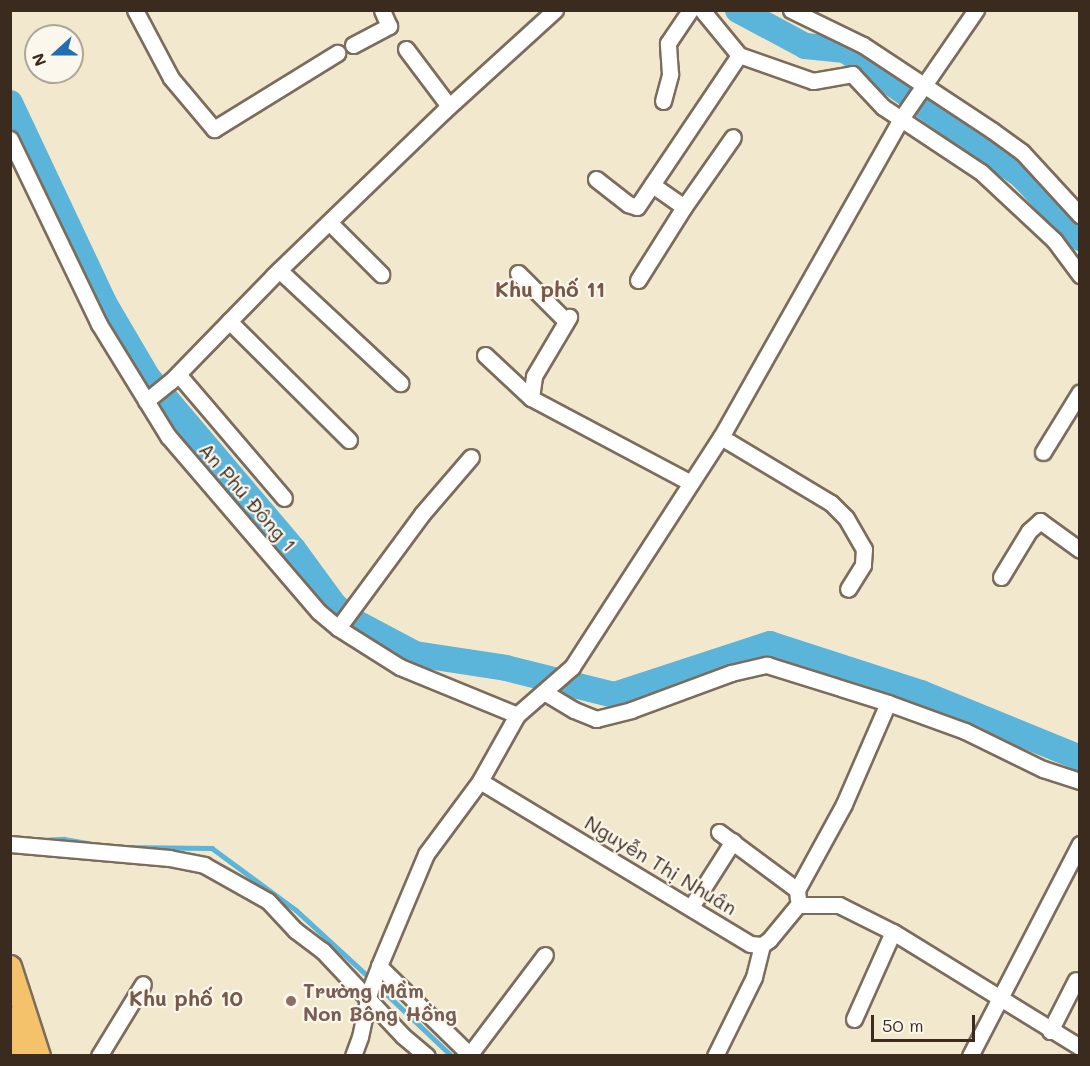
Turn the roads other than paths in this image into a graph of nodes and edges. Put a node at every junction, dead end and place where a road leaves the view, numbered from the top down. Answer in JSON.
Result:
{"nodes":[{"id":1,"x":135,"y":10,"type":"edge"},
{"id":2,"x":382,"y":10,"type":"edge"},
{"id":3,"x":555,"y":10,"type":"edge"},
{"id":4,"x":690,"y":10,"type":"edge"},
{"id":5,"x":702,"y":10,"type":"edge"},
{"id":6,"x":791,"y":10,"type":"edge"},
{"id":7,"x":976,"y":10,"type":"edge"},
{"id":8,"x":353,"y":45,"type":"dead end"},
{"id":9,"x":406,"y":49,"type":"dead end"},
{"id":10,"x":337,"y":52,"type":"dead end"},
{"id":11,"x":739,"y":55,"type":"junction"},
{"id":12,"x":921,"y":89,"type":"junction"},
{"id":13,"x":663,"y":100,"type":"dead end"},
{"id":14,"x":450,"y":106,"type":"junction"},
{"id":15,"x":903,"y":117,"type":"junction"},
{"id":16,"x":733,"y":137,"type":"dead end"},
{"id":17,"x":10,"y":139,"type":"edge"},
{"id":18,"x":596,"y":179,"type":"dead end"},
{"id":19,"x":652,"y":185,"type":"junction"},
{"id":20,"x":684,"y":207,"type":"junction"},
{"id":21,"x":1080,"y":214,"type":"edge"},
{"id":22,"x":329,"y":222,"type":"junction"},
{"id":23,"x":279,"y":270,"type":"junction"},
{"id":24,"x":518,"y":273,"type":"dead end"},
{"id":25,"x":381,"y":274,"type":"dead end"},
{"id":26,"x":1080,"y":274,"type":"edge"},
{"id":27,"x":639,"y":280,"type":"dead end"},
{"id":28,"x":229,"y":321,"type":"junction"},
{"id":29,"x":485,"y":355,"type":"dead end"},
{"id":30,"x":175,"y":377,"type":"junction"},
{"id":31,"x":400,"y":383,"type":"dead end"},
{"id":32,"x":1080,"y":392,"type":"edge"},
{"id":33,"x":150,"y":397,"type":"junction"},
{"id":34,"x":531,"y":398,"type":"junction"},
{"id":35,"x":721,"y":437,"type":"junction"},
{"id":36,"x":349,"y":440,"type":"dead end"},
{"id":37,"x":1043,"y":452,"type":"dead end"},
{"id":38,"x":471,"y":457,"type":"dead end"},
{"id":39,"x":691,"y":483,"type":"junction"},
{"id":40,"x":284,"y":498,"type":"dead end"},
{"id":41,"x":1080,"y":550,"type":"edge"},
{"id":42,"x":1000,"y":576,"type":"dead end"},
{"id":43,"x":848,"y":589,"type":"dead end"},
{"id":44,"x":341,"y":624,"type":"junction"},
{"id":45,"x":547,"y":689,"type":"junction"},
{"id":46,"x":888,"y":703,"type":"junction"},
{"id":47,"x":517,"y":715,"type":"junction"},
{"id":48,"x":480,"y":781,"type":"junction"},
{"id":49,"x":1080,"y":781,"type":"edge"},
{"id":50,"x":719,"y":831,"type":"dead end"},
{"id":51,"x":733,"y":841,"type":"junction"},
{"id":52,"x":10,"y":844,"type":"edge"},
{"id":53,"x":1080,"y":844,"type":"edge"},
{"id":54,"x":798,"y":898,"type":"junction"},
{"id":55,"x":691,"y":907,"type":"junction"},
{"id":56,"x":893,"y":932,"type":"junction"},
{"id":57,"x":762,"y":945,"type":"junction"},
{"id":58,"x":545,"y":955,"type":"dead end"},
{"id":59,"x":10,"y":966,"type":"edge"},
{"id":60,"x":378,"y":970,"type":"junction"},
{"id":61,"x":1076,"y":980,"type":"dead end"},
{"id":62,"x":143,"y":984,"type":"dead end"},
{"id":63,"x":370,"y":995,"type":"junction"},
{"id":64,"x":1001,"y":997,"type":"junction"},
{"id":65,"x":10,"y":1017,"type":"edge"},
{"id":66,"x":854,"y":1019,"type":"dead end"},
{"id":67,"x":1050,"y":1031,"type":"junction"},
{"id":68,"x":1080,"y":1047,"type":"edge"},
{"id":69,"x":470,"y":1055,"type":"edge"},
{"id":70,"x":22,"y":1056,"type":"edge"},
{"id":71,"x":39,"y":1056,"type":"edge"},
{"id":72,"x":99,"y":1056,"type":"edge"},
{"id":73,"x":353,"y":1056,"type":"edge"},
{"id":74,"x":427,"y":1056,"type":"edge"},
{"id":75,"x":715,"y":1056,"type":"edge"},
{"id":76,"x":970,"y":1056,"type":"edge"}],
"edges":[{"from":1,"to":10,"type":"street"},
{"from":2,"to":8,"type":"street"},
{"from":3,"to":14,"type":"street"},
{"from":4,"to":13,"type":"street"},
{"from":5,"to":11,"type":"street"},
{"from":6,"to":12,"type":"street"},
{"from":7,"to":12,"type":"street"},
{"from":9,"to":14,"type":"street"},
{"from":11,"to":15,"type":"street"},
{"from":11,"to":19,"type":"street"},
{"from":12,"to":15,"type":"street"},
{"from":12,"to":21,"type":"street"},
{"from":14,"to":22,"type":"street"},
{"from":15,"to":26,"type":"street"},
{"from":15,"to":35,"type":"street"},
{"from":16,"to":20,"type":"street"},
{"from":17,"to":33,"type":"street","name":"An Phú Đông 1"},
{"from":18,"to":19,"type":"street"},
{"from":19,"to":20,"type":"street"},
{"from":20,"to":27,"type":"street"},
{"from":22,"to":23,"type":"street"},
{"from":22,"to":25,"type":"street"},
{"from":23,"to":28,"type":"street"},
{"from":23,"to":31,"type":"street"},
{"from":24,"to":34,"type":"street"},
{"from":28,"to":30,"type":"street"},
{"from":28,"to":36,"type":"street"},
{"from":29,"to":34,"type":"street"},
{"from":30,"to":33,"type":"street"},
{"from":30,"to":40,"type":"street"},
{"from":32,"to":37,"type":"street"},
{"from":33,"to":44,"type":"street","name":"An Phú Đông 1"},
{"from":34,"to":39,"type":"street"},
{"from":35,"to":39,"type":"street"},
{"from":35,"to":43,"type":"street"},
{"from":38,"to":44,"type":"street"},
{"from":39,"to":45,"type":"street"},
{"from":41,"to":42,"type":"street"},
{"from":44,"to":47,"type":"street","name":"An Phú Đông 1"},
{"from":45,"to":46,"type":"street"},
{"from":45,"to":47,"type":"street"},
{"from":46,"to":49,"type":"street"},
{"from":46,"to":54,"type":"street"},
{"from":47,"to":48,"type":"street"},
{"from":48,"to":55,"type":"street","name":"Nguyễn Thị Nhuần"},
{"from":48,"to":60,"type":"street"},
{"from":50,"to":51,"type":"street"},
{"from":51,"to":54,"type":"street"},
{"from":51,"to":55,"type":"street"},
{"from":52,"to":63,"type":"street"},
{"from":53,"to":64,"type":"street"},
{"from":54,"to":56,"type":"street"},
{"from":54,"to":57,"type":"street"},
{"from":55,"to":57,"type":"street","name":"Nguyễn Thị Nhuần"},
{"from":56,"to":64,"type":"street"},
{"from":56,"to":66,"type":"street"},
{"from":57,"to":75,"type":"street"},
{"from":58,"to":69,"type":"street"},
{"from":59,"to":71,"type":"highway"},
{"from":60,"to":63,"type":"street"},
{"from":60,"to":69,"type":"street"},
{"from":61,"to":67,"type":"street"},
{"from":62,"to":72,"type":"street"},
{"from":63,"to":73,"type":"street"},
{"from":63,"to":74,"type":"street"},
{"from":64,"to":67,"type":"street"},
{"from":64,"to":76,"type":"street"},
{"from":65,"to":70,"type":"highway"},
{"from":67,"to":68,"type":"street"}]}
